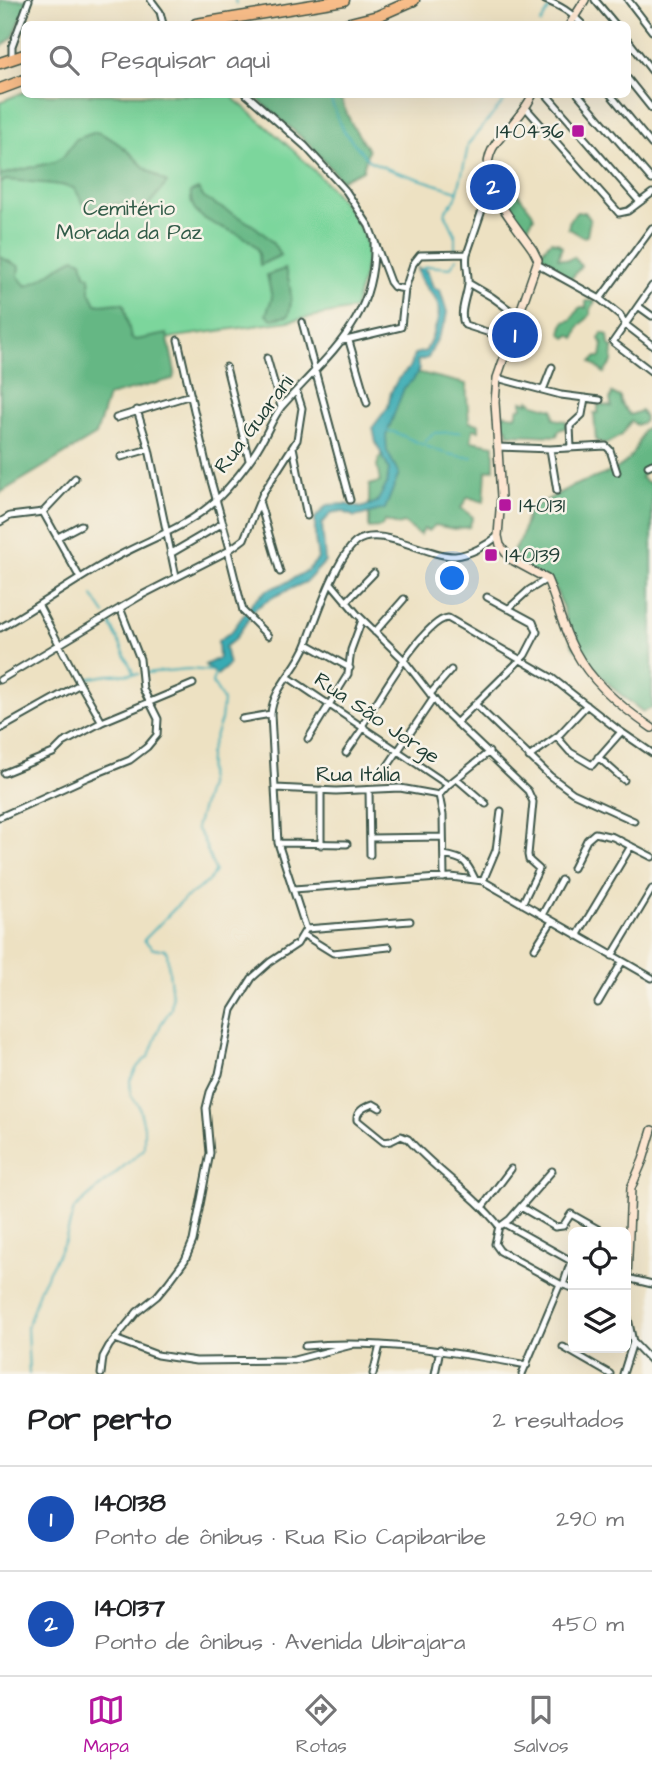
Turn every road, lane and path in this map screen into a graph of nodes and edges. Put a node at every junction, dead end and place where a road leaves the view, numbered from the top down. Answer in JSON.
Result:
{"nodes":[{"id":1,"x":29,"y":0,"type":"edge"},
{"id":2,"x":151,"y":0,"type":"edge"},
{"id":3,"x":344,"y":0,"type":"edge"},
{"id":4,"x":414,"y":0,"type":"edge"},
{"id":5,"x":585,"y":0,"type":"edge"},
{"id":6,"x":596,"y":0,"type":"edge"},
{"id":7,"x":628,"y":0,"type":"edge"},
{"id":8,"x":317,"y":2,"type":"edge"},
{"id":9,"x":550,"y":2,"type":"edge"},
{"id":10,"x":289,"y":4,"type":"edge"},
{"id":11,"x":574,"y":15,"type":"junction"},
{"id":12,"x":21,"y":21,"type":"edge"},
{"id":13,"x":162,"y":21,"type":"edge"},
{"id":14,"x":210,"y":21,"type":"edge"},
{"id":15,"x":358,"y":21,"type":"edge"},
{"id":16,"x":571,"y":21,"type":"edge"},
{"id":17,"x":579,"y":21,"type":"edge"},
{"id":18,"x":613,"y":21,"type":"edge"},
{"id":19,"x":21,"y":22,"type":"edge"},
{"id":20,"x":652,"y":31,"type":"edge"},
{"id":21,"x":631,"y":44,"type":"edge"},
{"id":22,"x":21,"y":56,"type":"edge"},
{"id":23,"x":12,"y":58,"type":"junction"},
{"id":24,"x":0,"y":63,"type":"edge"},
{"id":25,"x":652,"y":71,"type":"edge"},
{"id":26,"x":21,"y":81,"type":"edge"},
{"id":27,"x":631,"y":83,"type":"edge"},
{"id":28,"x":0,"y":89,"type":"edge"},
{"id":29,"x":251,"y":98,"type":"edge"},
{"id":30,"x":531,"y":98,"type":"edge"},
{"id":31,"x":549,"y":98,"type":"edge"},
{"id":32,"x":581,"y":98,"type":"edge"},
{"id":33,"x":613,"y":98,"type":"edge"},
{"id":34,"x":526,"y":108,"type":"junction"},
{"id":35,"x":652,"y":109,"type":"edge"},
{"id":36,"x":652,"y":145,"type":"edge"},
{"id":37,"x":652,"y":180,"type":"edge"},
{"id":38,"x":490,"y":187,"type":"junction"},
{"id":39,"x":652,"y":192,"type":"edge"},
{"id":40,"x":639,"y":201,"type":"junction"},
{"id":41,"x":652,"y":228,"type":"edge"},
{"id":42,"x":374,"y":240,"type":"junction"},
{"id":43,"x":467,"y":254,"type":"junction"},
{"id":44,"x":537,"y":264,"type":"junction"},
{"id":45,"x":468,"y":283,"type":"junction"},
{"id":46,"x":652,"y":287,"type":"edge"},
{"id":47,"x":405,"y":289,"type":"junction"},
{"id":48,"x":600,"y":299,"type":"junction"},
{"id":49,"x":638,"y":306,"type":"junction"},
{"id":50,"x":518,"y":316,"type":"junction"},
{"id":51,"x":652,"y":316,"type":"edge"},
{"id":52,"x":302,"y":322,"type":"dead end"},
{"id":53,"x":626,"y":325,"type":"junction"},
{"id":54,"x":178,"y":340,"type":"dead end"},
{"id":55,"x":345,"y":341,"type":"junction"},
{"id":56,"x":508,"y":341,"type":"junction"},
{"id":57,"x":652,"y":345,"type":"edge"},
{"id":58,"x":267,"y":358,"type":"dead end"},
{"id":59,"x":226,"y":366,"type":"dead end"},
{"id":60,"x":552,"y":367,"type":"dead end"},
{"id":61,"x":315,"y":371,"type":"junction"},
{"id":62,"x":652,"y":372,"type":"edge"},
{"id":63,"x":497,"y":378,"type":"junction"},
{"id":64,"x":543,"y":390,"type":"junction"},
{"id":65,"x":297,"y":391,"type":"junction"},
{"id":66,"x":191,"y":396,"type":"junction"},
{"id":67,"x":584,"y":398,"type":"junction"},
{"id":68,"x":600,"y":400,"type":"dead end"},
{"id":69,"x":367,"y":404,"type":"dead end"},
{"id":70,"x":281,"y":407,"type":"junction"},
{"id":71,"x":137,"y":410,"type":"junction"},
{"id":72,"x":116,"y":418,"type":"dead end"},
{"id":73,"x":293,"y":447,"type":"junction"},
{"id":74,"x":497,"y":447,"type":"junction"},
{"id":75,"x":571,"y":448,"type":"junction"},
{"id":76,"x":149,"y":449,"type":"junction"},
{"id":77,"x":550,"y":449,"type":"junction"},
{"id":78,"x":121,"y":457,"type":"dead end"},
{"id":79,"x":249,"y":460,"type":"junction"},
{"id":80,"x":617,"y":472,"type":"dead end"},
{"id":81,"x":75,"y":478,"type":"dead end"},
{"id":82,"x":557,"y":491,"type":"dead end"},
{"id":83,"x":350,"y":499,"type":"dead end"},
{"id":84,"x":216,"y":501,"type":"junction"},
{"id":85,"x":260,"y":503,"type":"junction"},
{"id":86,"x":43,"y":512,"type":"junction"},
{"id":87,"x":307,"y":516,"type":"dead end"},
{"id":88,"x":0,"y":522,"type":"edge"},
{"id":89,"x":223,"y":523,"type":"junction"},
{"id":90,"x":81,"y":525,"type":"dead end"},
{"id":91,"x":165,"y":533,"type":"junction"},
{"id":92,"x":498,"y":536,"type":"junction"},
{"id":93,"x":58,"y":537,"type":"junction"},
{"id":94,"x":229,"y":550,"type":"junction"},
{"id":95,"x":170,"y":554,"type":"junction"},
{"id":96,"x":280,"y":572,"type":"dead end"},
{"id":97,"x":374,"y":573,"type":"dead end"},
{"id":98,"x":176,"y":577,"type":"junction"},
{"id":99,"x":80,"y":578,"type":"junction"},
{"id":100,"x":547,"y":579,"type":"junction"},
{"id":101,"x":331,"y":583,"type":"junction"},
{"id":102,"x":487,"y":597,"type":"dead end"},
{"id":103,"x":404,"y":599,"type":"dead end"},
{"id":104,"x":346,"y":601,"type":"junction"},
{"id":105,"x":39,"y":606,"type":"junction"},
{"id":106,"x":120,"y":608,"type":"junction"},
{"id":107,"x":508,"y":609,"type":"junction"},
{"id":108,"x":362,"y":620,"type":"junction"},
{"id":109,"x":0,"y":628,"type":"edge"},
{"id":110,"x":375,"y":632,"type":"junction"},
{"id":111,"x":268,"y":636,"type":"dead end"},
{"id":112,"x":58,"y":644,"type":"junction"},
{"id":113,"x":307,"y":644,"type":"junction"},
{"id":114,"x":403,"y":659,"type":"junction"},
{"id":115,"x":521,"y":660,"type":"junction"},
{"id":116,"x":350,"y":668,"type":"junction"},
{"id":117,"x":451,"y":670,"type":"dead end"},
{"id":118,"x":288,"y":677,"type":"junction"},
{"id":119,"x":0,"y":680,"type":"edge"},
{"id":120,"x":79,"y":684,"type":"junction"},
{"id":121,"x":193,"y":684,"type":"dead end"},
{"id":122,"x":431,"y":696,"type":"junction"},
{"id":123,"x":149,"y":702,"type":"junction"},
{"id":124,"x":329,"y":704,"type":"junction"},
{"id":125,"x":476,"y":705,"type":"junction"},
{"id":126,"x":587,"y":705,"type":"junction"},
{"id":127,"x":271,"y":715,"type":"junction"},
{"id":128,"x":242,"y":719,"type":"dead end"},
{"id":129,"x":102,"y":722,"type":"junction"},
{"id":130,"x":456,"y":723,"type":"junction"},
{"id":131,"x":363,"y":726,"type":"junction"},
{"id":132,"x":652,"y":728,"type":"edge"},
{"id":133,"x":0,"y":729,"type":"edge"},
{"id":134,"x":621,"y":732,"type":"junction"},
{"id":135,"x":557,"y":737,"type":"junction"},
{"id":136,"x":308,"y":739,"type":"dead end"},
{"id":137,"x":396,"y":751,"type":"junction"},
{"id":138,"x":489,"y":752,"type":"junction"},
{"id":139,"x":652,"y":753,"type":"edge"},
{"id":140,"x":346,"y":754,"type":"dead end"},
{"id":141,"x":529,"y":757,"type":"junction"},
{"id":142,"x":598,"y":757,"type":"junction"},
{"id":143,"x":385,"y":770,"type":"dead end"},
{"id":144,"x":4,"y":773,"type":"dead end"},
{"id":145,"x":457,"y":779,"type":"junction"},
{"id":146,"x":624,"y":780,"type":"dead end"},
{"id":147,"x":448,"y":785,"type":"junction"},
{"id":148,"x":276,"y":788,"type":"junction"},
{"id":149,"x":321,"y":790,"type":"junction"},
{"id":150,"x":369,"y":790,"type":"junction"},
{"id":151,"x":439,"y":795,"type":"junction"},
{"id":152,"x":486,"y":804,"type":"dead end"},
{"id":153,"x":501,"y":811,"type":"dead end"},
{"id":154,"x":0,"y":817,"type":"edge"},
{"id":155,"x":634,"y":821,"type":"dead end"},
{"id":156,"x":443,"y":837,"type":"junction"},
{"id":157,"x":370,"y":838,"type":"junction"},
{"id":158,"x":278,"y":843,"type":"junction"},
{"id":159,"x":347,"y":844,"type":"dead end"},
{"id":160,"x":321,"y":845,"type":"junction"},
{"id":161,"x":631,"y":846,"type":"junction"},
{"id":162,"x":370,"y":855,"type":"dead end"},
{"id":163,"x":444,"y":855,"type":"junction"},
{"id":164,"x":652,"y":857,"type":"edge"},
{"id":165,"x":573,"y":868,"type":"dead end"},
{"id":166,"x":443,"y":878,"type":"junction"},
{"id":167,"x":475,"y":879,"type":"junction"},
{"id":168,"x":561,"y":880,"type":"dead end"},
{"id":169,"x":483,"y":881,"type":"junction"},
{"id":170,"x":294,"y":889,"type":"junction"},
{"id":171,"x":652,"y":889,"type":"edge"},
{"id":172,"x":522,"y":904,"type":"junction"},
{"id":173,"x":542,"y":915,"type":"junction"},
{"id":174,"x":410,"y":921,"type":"dead end"},
{"id":175,"x":552,"y":921,"type":"junction"},
{"id":176,"x":305,"y":932,"type":"junction"},
{"id":177,"x":577,"y":936,"type":"junction"},
{"id":178,"x":389,"y":947,"type":"dead end"},
{"id":179,"x":535,"y":948,"type":"dead end"},
{"id":180,"x":612,"y":956,"type":"junction"},
{"id":181,"x":622,"y":962,"type":"junction"},
{"id":182,"x":652,"y":978,"type":"edge"},
{"id":183,"x":598,"y":1003,"type":"dead end"},
{"id":184,"x":380,"y":1108,"type":"dead end"},
{"id":185,"x":652,"y":1130,"type":"edge"},
{"id":186,"x":511,"y":1169,"type":"dead end"},
{"id":187,"x":552,"y":1171,"type":"dead end"},
{"id":188,"x":483,"y":1206,"type":"junction"},
{"id":189,"x":521,"y":1207,"type":"junction"},
{"id":190,"x":502,"y":1225,"type":"junction"},
{"id":191,"x":594,"y":1227,"type":"edge"},
{"id":192,"x":628,"y":1227,"type":"edge"},
{"id":193,"x":568,"y":1260,"type":"edge"},
{"id":194,"x":568,"y":1270,"type":"edge"},
{"id":195,"x":631,"y":1279,"type":"edge"},
{"id":196,"x":561,"y":1284,"type":"junction"},
{"id":197,"x":652,"y":1284,"type":"edge"},
{"id":198,"x":568,"y":1286,"type":"edge"},
{"id":199,"x":631,"y":1333,"type":"edge"},
{"id":200,"x":115,"y":1339,"type":"junction"},
{"id":201,"x":633,"y":1342,"type":"junction"},
{"id":202,"x":352,"y":1345,"type":"junction"},
{"id":203,"x":380,"y":1345,"type":"junction"},
{"id":204,"x":305,"y":1346,"type":"dead end"},
{"id":205,"x":563,"y":1347,"type":"dead end"},
{"id":206,"x":440,"y":1349,"type":"junction"},
{"id":207,"x":652,"y":1362,"type":"edge"},
{"id":208,"x":527,"y":1364,"type":"junction"},
{"id":209,"x":101,"y":1374,"type":"edge"},
{"id":210,"x":373,"y":1374,"type":"edge"},
{"id":211,"x":435,"y":1374,"type":"edge"},
{"id":212,"x":522,"y":1374,"type":"edge"},
{"id":213,"x":610,"y":1374,"type":"edge"},
{"id":214,"x":623,"y":1374,"type":"edge"}],
"edges":[{"from":1,"to":12,"type":"street"},
{"from":2,"to":13,"type":"street"},
{"from":3,"to":8,"type":"highway"},
{"from":4,"to":15,"type":"highway"},
{"from":5,"to":11,"type":"street"},
{"from":6,"to":18,"type":"street"},
{"from":7,"to":20,"type":"street"},
{"from":8,"to":10,"type":"highway"},
{"from":9,"to":11,"type":"street"},
{"from":10,"to":14,"type":"highway"},
{"from":11,"to":16,"type":"street"},
{"from":11,"to":17,"type":"street"},
{"from":19,"to":23,"type":"street"},
{"from":21,"to":25,"type":"street"},
{"from":22,"to":23,"type":"highway"},
{"from":23,"to":24,"type":"highway"},
{"from":26,"to":28,"type":"highway"},
{"from":27,"to":35,"type":"street"},
{"from":29,"to":42,"type":"street"},
{"from":30,"to":34,"type":"street"},
{"from":31,"to":40,"type":"street"},
{"from":32,"to":37,"type":"street"},
{"from":33,"to":36,"type":"street"},
{"from":34,"to":38,"type":"street"},
{"from":34,"to":40,"type":"street"},
{"from":38,"to":43,"type":"street"},
{"from":38,"to":44,"type":"street"},
{"from":39,"to":40,"type":"street"},
{"from":41,"to":48,"type":"street"},
{"from":42,"to":47,"type":"street"},
{"from":42,"to":55,"type":"street","name":"Rua Guarani"},
{"from":43,"to":45,"type":"street"},
{"from":43,"to":47,"type":"street"},
{"from":44,"to":48,"type":"street"},
{"from":44,"to":50,"type":"street"},
{"from":45,"to":50,"type":"street"},
{"from":45,"to":56,"type":"street"},
{"from":46,"to":49,"type":"street"},
{"from":47,"to":55,"type":"street"},
{"from":48,"to":53,"type":"street"},
{"from":49,"to":51,"type":"street"},
{"from":49,"to":53,"type":"street"},
{"from":50,"to":56,"type":"street"},
{"from":52,"to":61,"type":"street"},
{"from":53,"to":57,"type":"street"},
{"from":53,"to":62,"type":"street"},
{"from":54,"to":66,"type":"street"},
{"from":55,"to":61,"type":"street","name":"Rua Guarani"},
{"from":55,"to":69,"type":"street"},
{"from":56,"to":63,"type":"street"},
{"from":58,"to":70,"type":"street"},
{"from":59,"to":79,"type":"street"},
{"from":60,"to":64,"type":"street"},
{"from":61,"to":65,"type":"street","name":"Rua Guarani"},
{"from":61,"to":83,"type":"street"},
{"from":63,"to":64,"type":"street"},
{"from":63,"to":74,"type":"street"},
{"from":64,"to":67,"type":"street"},
{"from":65,"to":70,"type":"street","name":"Rua Guarani"},
{"from":65,"to":73,"type":"street"},
{"from":66,"to":71,"type":"street"},
{"from":66,"to":84,"type":"street"},
{"from":67,"to":68,"type":"street"},
{"from":67,"to":75,"type":"street"},
{"from":70,"to":79,"type":"street","name":"Rua Guarani"},
{"from":71,"to":72,"type":"street"},
{"from":71,"to":76,"type":"street"},
{"from":73,"to":85,"type":"street"},
{"from":73,"to":87,"type":"street"},
{"from":74,"to":77,"type":"street"},
{"from":74,"to":92,"type":"street"},
{"from":75,"to":77,"type":"street"},
{"from":75,"to":80,"type":"street"},
{"from":76,"to":78,"type":"street"},
{"from":76,"to":91,"type":"street"},
{"from":77,"to":82,"type":"street"},
{"from":79,"to":84,"type":"street","name":"Rua Guarani"},
{"from":81,"to":86,"type":"street"},
{"from":84,"to":89,"type":"street"},
{"from":84,"to":91,"type":"street","name":"Rua Guarani"},
{"from":85,"to":94,"type":"street"},
{"from":85,"to":96,"type":"street"},
{"from":86,"to":88,"type":"street"},
{"from":86,"to":93,"type":"street"},
{"from":89,"to":94,"type":"street"},
{"from":89,"to":95,"type":"street"},
{"from":90,"to":93,"type":"street"},
{"from":91,"to":95,"type":"street"},
{"from":91,"to":99,"type":"street","name":"Rua Guarani"},
{"from":92,"to":100,"type":"street"},
{"from":92,"to":101,"type":"street"},
{"from":93,"to":99,"type":"street"},
{"from":94,"to":98,"type":"street"},
{"from":94,"to":111,"type":"street"},
{"from":95,"to":98,"type":"street"},
{"from":97,"to":104,"type":"street"},
{"from":98,"to":106,"type":"street"},
{"from":99,"to":105,"type":"street","name":"Rua Guarani"},
{"from":100,"to":107,"type":"street"},
{"from":100,"to":132,"type":"street"},
{"from":101,"to":104,"type":"street"},
{"from":101,"to":113,"type":"street"},
{"from":102,"to":107,"type":"street"},
{"from":103,"to":110,"type":"street"},
{"from":104,"to":108,"type":"street"},
{"from":105,"to":109,"type":"street","name":"Rua Guarani"},
{"from":105,"to":112,"type":"street"},
{"from":106,"to":112,"type":"street"},
{"from":106,"to":123,"type":"street"},
{"from":107,"to":115,"type":"street"},
{"from":108,"to":110,"type":"street"},
{"from":108,"to":116,"type":"street"},
{"from":110,"to":114,"type":"street"},
{"from":112,"to":119,"type":"street"},
{"from":112,"to":120,"type":"street"},
{"from":113,"to":116,"type":"street"},
{"from":113,"to":118,"type":"street"},
{"from":114,"to":115,"type":"street"},
{"from":114,"to":122,"type":"street"},
{"from":114,"to":131,"type":"street"},
{"from":115,"to":125,"type":"street"},
{"from":115,"to":126,"type":"street"},
{"from":116,"to":124,"type":"street"},
{"from":117,"to":122,"type":"street"},
{"from":118,"to":124,"type":"street","name":"Rua São Jorge"},
{"from":118,"to":127,"type":"street"},
{"from":120,"to":129,"type":"street"},
{"from":120,"to":133,"type":"street"},
{"from":121,"to":123,"type":"street"},
{"from":122,"to":130,"type":"street"},
{"from":122,"to":137,"type":"street"},
{"from":123,"to":129,"type":"street"},
{"from":123,"to":154,"type":"street"},
{"from":124,"to":131,"type":"street","name":"Rua São Jorge"},
{"from":124,"to":136,"type":"street"},
{"from":125,"to":130,"type":"street"},
{"from":125,"to":141,"type":"street"},
{"from":126,"to":134,"type":"street"},
{"from":126,"to":135,"type":"street"},
{"from":127,"to":128,"type":"street"},
{"from":127,"to":148,"type":"street"},
{"from":129,"to":144,"type":"street"},
{"from":130,"to":138,"type":"street"},
{"from":131,"to":137,"type":"street","name":"Rua São Jorge"},
{"from":131,"to":140,"type":"street"},
{"from":134,"to":139,"type":"street"},
{"from":134,"to":142,"type":"street"},
{"from":135,"to":141,"type":"street"},
{"from":135,"to":142,"type":"street"},
{"from":137,"to":143,"type":"street"},
{"from":137,"to":147,"type":"street","name":"Rua São Jorge"},
{"from":138,"to":145,"type":"street","name":"Rua São Jorge"},
{"from":138,"to":172,"type":"street"},
{"from":141,"to":155,"type":"street"},
{"from":142,"to":146,"type":"street"},
{"from":145,"to":147,"type":"street","name":"Rua São Jorge"},
{"from":145,"to":152,"type":"street"},
{"from":147,"to":151,"type":"street","name":"Rua São Jorge"},
{"from":148,"to":149,"type":"street","name":"Rua Itália"},
{"from":148,"to":158,"type":"street"},
{"from":149,"to":150,"type":"street","name":"Rua Itália"},
{"from":149,"to":160,"type":"street"},
{"from":150,"to":151,"type":"street","name":"Rua Itália"},
{"from":150,"to":157,"type":"street"},
{"from":151,"to":156,"type":"street"},
{"from":153,"to":169,"type":"street"},
{"from":156,"to":157,"type":"street"},
{"from":156,"to":163,"type":"street"},
{"from":157,"to":162,"type":"street"},
{"from":158,"to":160,"type":"street"},
{"from":158,"to":170,"type":"street"},
{"from":159,"to":160,"type":"street"},
{"from":161,"to":164,"type":"street"},
{"from":161,"to":165,"type":"street"},
{"from":161,"to":177,"type":"street"},
{"from":163,"to":166,"type":"street"},
{"from":163,"to":167,"type":"street"},
{"from":166,"to":167,"type":"street"},
{"from":166,"to":170,"type":"street"},
{"from":167,"to":169,"type":"street"},
{"from":168,"to":173,"type":"street"},
{"from":169,"to":172,"type":"street"},
{"from":170,"to":176,"type":"street"},
{"from":171,"to":180,"type":"street"},
{"from":172,"to":173,"type":"street"},
{"from":173,"to":175,"type":"street"},
{"from":174,"to":176,"type":"street"},
{"from":175,"to":177,"type":"street"},
{"from":175,"to":179,"type":"street"},
{"from":176,"to":178,"type":"street"},
{"from":176,"to":200,"type":"street"},
{"from":177,"to":180,"type":"street"},
{"from":180,"to":181,"type":"street"},
{"from":181,"to":182,"type":"street"},
{"from":181,"to":183,"type":"street"},
{"from":184,"to":188,"type":"street"},
{"from":185,"to":192,"type":"street"},
{"from":186,"to":188,"type":"street"},
{"from":187,"to":189,"type":"street"},
{"from":188,"to":190,"type":"street"},
{"from":189,"to":190,"type":"street"},
{"from":189,"to":191,"type":"street"},
{"from":190,"to":193,"type":"street"},
{"from":190,"to":196,"type":"street"},
{"from":194,"to":196,"type":"street"},
{"from":195,"to":197,"type":"street"},
{"from":196,"to":198,"type":"street"},
{"from":196,"to":208,"type":"street"},
{"from":199,"to":201,"type":"street"},
{"from":200,"to":202,"type":"street"},
{"from":200,"to":209,"type":"street"},
{"from":201,"to":207,"type":"street"},
{"from":201,"to":214,"type":"street"},
{"from":202,"to":203,"type":"street"},
{"from":202,"to":204,"type":"street"},
{"from":203,"to":206,"type":"street"},
{"from":203,"to":210,"type":"street"},
{"from":205,"to":213,"type":"street"},
{"from":206,"to":208,"type":"street"},
{"from":206,"to":211,"type":"street"},
{"from":208,"to":212,"type":"street"}]}
